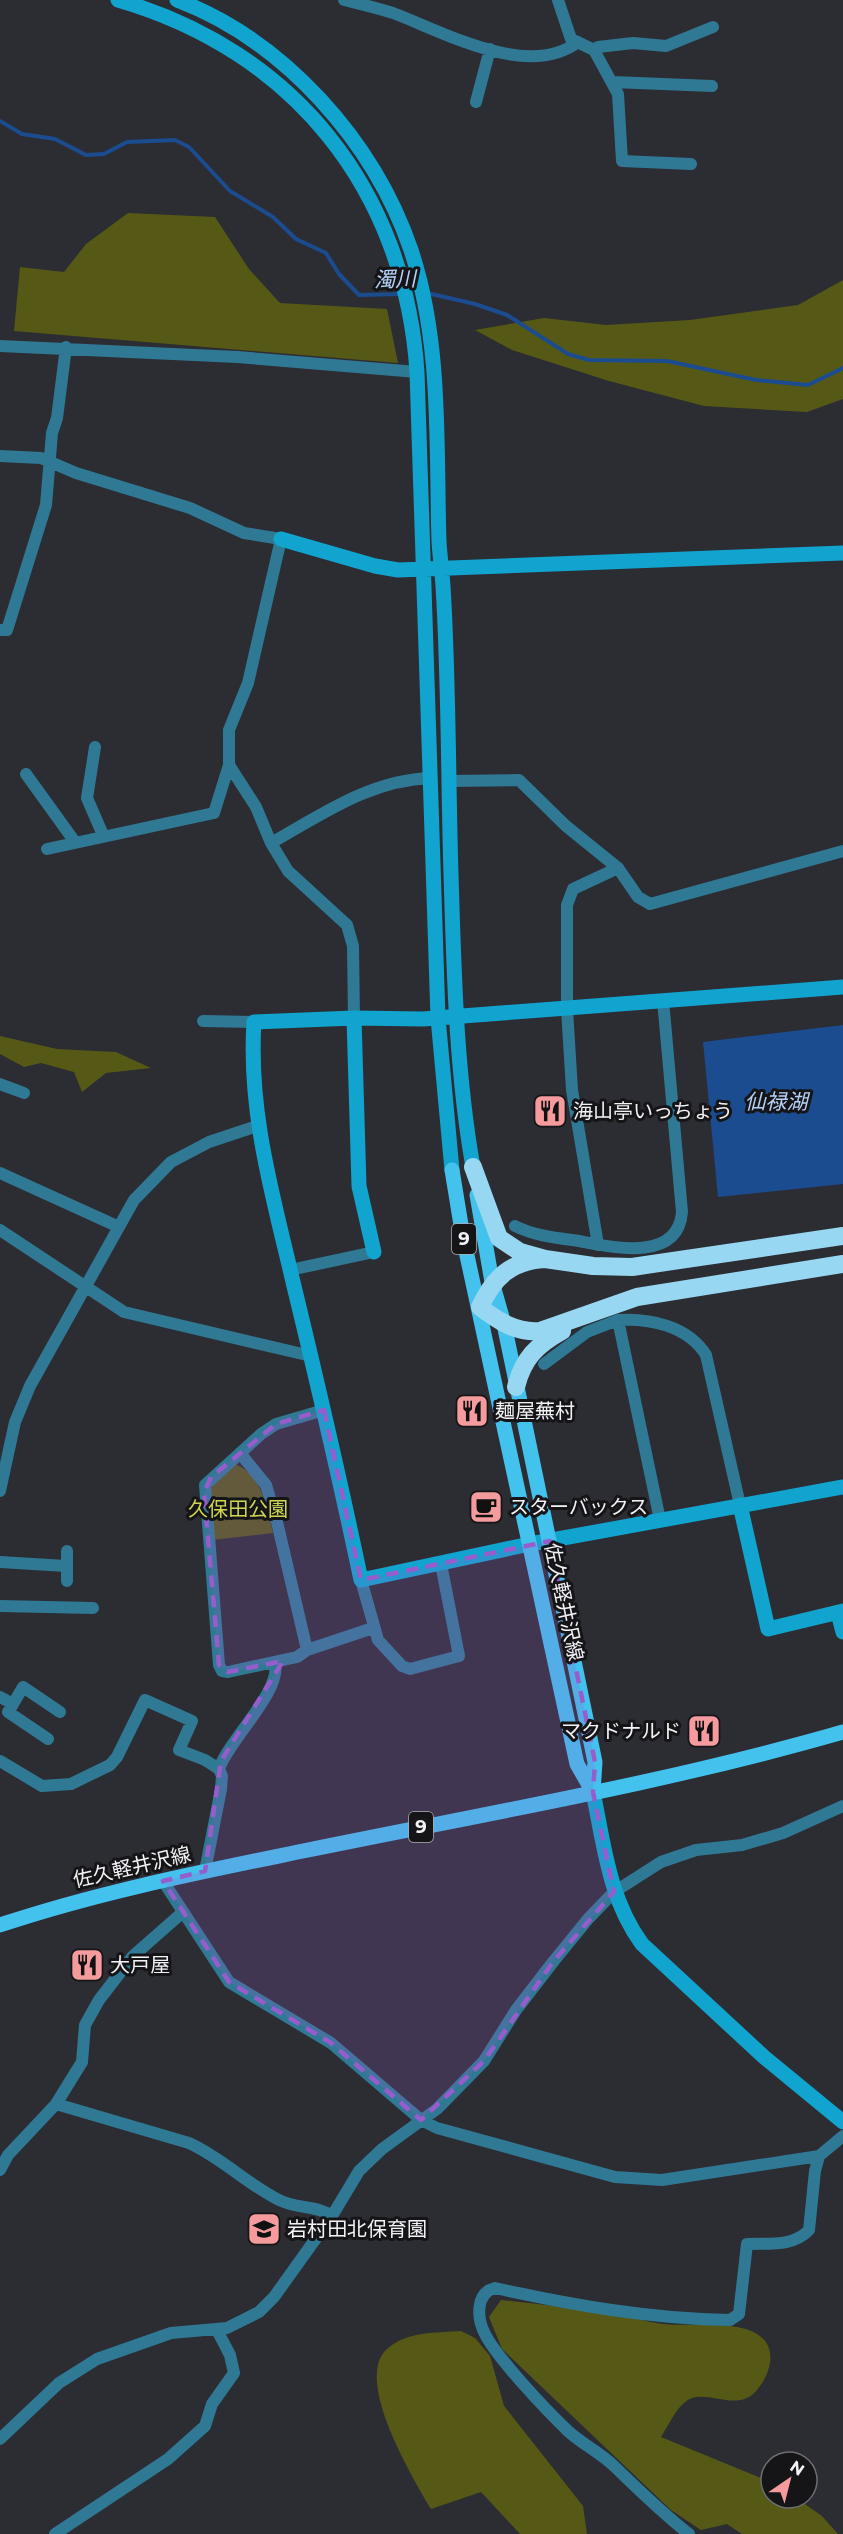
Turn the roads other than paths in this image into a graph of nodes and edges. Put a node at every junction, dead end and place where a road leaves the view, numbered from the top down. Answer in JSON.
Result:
{"nodes":[{"id":1,"x":118,"y":0,"type":"edge"},
{"id":2,"x":177,"y":0,"type":"edge"},
{"id":3,"x":344,"y":0,"type":"edge"},
{"id":4,"x":558,"y":0,"type":"edge"},
{"id":5,"x":207,"y":6,"type":"edge"},
{"id":6,"x":713,"y":27,"type":"dead end"},
{"id":7,"x":195,"y":29,"type":"junction"},
{"id":8,"x":578,"y":42,"type":"junction"},
{"id":9,"x":490,"y":49,"type":"junction"},
{"id":10,"x":594,"y":50,"type":"junction"},
{"id":11,"x":613,"y":82,"type":"junction"},
{"id":12,"x":712,"y":86,"type":"dead end"},
{"id":13,"x":476,"y":102,"type":"dead end"},
{"id":14,"x":692,"y":164,"type":"dead end"},
{"id":15,"x":411,"y":275,"type":"junction"},
{"id":16,"x":0,"y":345,"type":"edge"},
{"id":17,"x":66,"y":347,"type":"junction"},
{"id":18,"x":417,"y":372,"type":"junction"},
{"id":19,"x":0,"y":456,"type":"edge"},
{"id":20,"x":51,"y":461,"type":"junction"},
{"id":21,"x":281,"y":539,"type":"junction"},
{"id":22,"x":843,"y":553,"type":"edge"},
{"id":23,"x":442,"y":568,"type":"junction"},
{"id":24,"x":421,"y":569,"type":"junction"},
{"id":25,"x":0,"y":630,"type":"edge"},
{"id":26,"x":94,"y":747,"type":"dead end"},
{"id":27,"x":229,"y":765,"type":"junction"},
{"id":28,"x":44,"y":776,"type":"dead end"},
{"id":29,"x":431,"y":778,"type":"junction"},
{"id":30,"x":448,"y":782,"type":"junction"},
{"id":31,"x":103,"y":835,"type":"junction"},
{"id":32,"x":75,"y":842,"type":"junction"},
{"id":33,"x":271,"y":843,"type":"junction"},
{"id":34,"x":47,"y":849,"type":"dead end"},
{"id":35,"x":843,"y":851,"type":"edge"},
{"id":36,"x":618,"y":868,"type":"junction"},
{"id":37,"x":843,"y":987,"type":"edge"},
{"id":38,"x":663,"y":1000,"type":"junction"},
{"id":39,"x":567,"y":1010,"type":"junction"},
{"id":40,"x":457,"y":1016,"type":"junction"},
{"id":41,"x":354,"y":1018,"type":"junction"},
{"id":42,"x":438,"y":1018,"type":"junction"},
{"id":43,"x":203,"y":1021,"type":"dead end"},
{"id":44,"x":254,"y":1022,"type":"junction"},
{"id":45,"x":0,"y":1084,"type":"edge"},
{"id":46,"x":24,"y":1093,"type":"dead end"},
{"id":47,"x":257,"y":1126,"type":"junction"},
{"id":48,"x":473,"y":1167,"type":"junction"},
{"id":49,"x":452,"y":1170,"type":"joint"},
{"id":50,"x":0,"y":1173,"type":"edge"},
{"id":51,"x":515,"y":1226,"type":"dead end"},
{"id":52,"x":119,"y":1227,"type":"junction"},
{"id":53,"x":0,"y":1230,"type":"edge"},
{"id":54,"x":843,"y":1236,"type":"edge"},
{"id":55,"x":598,"y":1245,"type":"junction"},
{"id":56,"x":374,"y":1252,"type":"joint"},
{"id":57,"x":545,"y":1259,"type":"junction"},
{"id":58,"x":843,"y":1264,"type":"edge"},
{"id":59,"x":290,"y":1270,"type":"junction"},
{"id":60,"x":492,"y":1282,"type":"junction"},
{"id":61,"x":85,"y":1287,"type":"junction"},
{"id":62,"x":480,"y":1307,"type":"junction"},
{"id":63,"x":602,"y":1307,"type":"junction"},
{"id":64,"x":618,"y":1320,"type":"junction"},
{"id":65,"x":504,"y":1324,"type":"junction"},
{"id":66,"x":310,"y":1356,"type":"junction"},
{"id":67,"x":544,"y":1364,"type":"dead end"},
{"id":68,"x":516,"y":1387,"type":"junction"},
{"id":69,"x":324,"y":1410,"type":"junction"},
{"id":70,"x":5,"y":1439,"type":"edge"},
{"id":71,"x":240,"y":1453,"type":"junction"},
{"id":72,"x":843,"y":1487,"type":"edge"},
{"id":73,"x":0,"y":1491,"type":"edge"},
{"id":74,"x":740,"y":1505,"type":"junction"},
{"id":75,"x":660,"y":1520,"type":"junction"},
{"id":76,"x":550,"y":1541,"type":"junction"},
{"id":77,"x":530,"y":1544,"type":"junction"},
{"id":78,"x":67,"y":1551,"type":"dead end"},
{"id":79,"x":0,"y":1562,"type":"edge"},
{"id":80,"x":441,"y":1564,"type":"junction"},
{"id":81,"x":66,"y":1566,"type":"junction"},
{"id":82,"x":361,"y":1580,"type":"junction"},
{"id":83,"x":67,"y":1581,"type":"dead end"},
{"id":84,"x":0,"y":1606,"type":"edge"},
{"id":85,"x":93,"y":1608,"type":"dead end"},
{"id":86,"x":840,"y":1612,"type":"edge"},
{"id":87,"x":373,"y":1628,"type":"junction"},
{"id":88,"x":843,"y":1632,"type":"edge"},
{"id":89,"x":307,"y":1650,"type":"junction"},
{"id":90,"x":275,"y":1663,"type":"junction"},
{"id":91,"x":0,"y":1697,"type":"edge"},
{"id":92,"x":13,"y":1704,"type":"junction"},
{"id":93,"x":60,"y":1712,"type":"dead end"},
{"id":94,"x":843,"y":1732,"type":"edge"},
{"id":95,"x":48,"y":1739,"type":"dead end"},
{"id":96,"x":0,"y":1761,"type":"edge"},
{"id":97,"x":219,"y":1769,"type":"junction"},
{"id":98,"x":593,"y":1792,"type":"junction"},
{"id":99,"x":843,"y":1806,"type":"edge"},
{"id":100,"x":206,"y":1871,"type":"junction"},
{"id":101,"x":163,"y":1881,"type":"junction"},
{"id":102,"x":614,"y":1892,"type":"junction"},
{"id":103,"x":183,"y":1912,"type":"junction"},
{"id":104,"x":0,"y":1925,"type":"edge"},
{"id":105,"x":56,"y":2104,"type":"junction"},
{"id":106,"x":421,"y":2120,"type":"junction"},
{"id":107,"x":843,"y":2122,"type":"edge"},
{"id":108,"x":843,"y":2136,"type":"edge"},
{"id":109,"x":819,"y":2156,"type":"junction"},
{"id":110,"x":0,"y":2170,"type":"edge"},
{"id":111,"x":332,"y":2216,"type":"junction"},
{"id":112,"x":217,"y":2330,"type":"junction"},
{"id":113,"x":0,"y":2439,"type":"edge"},
{"id":114,"x":55,"y":2534,"type":"edge"},
{"id":115,"x":689,"y":2534,"type":"edge"}],
"edges":[{"from":1,"to":7,"type":"street"},
{"from":2,"to":5,"type":"street"},
{"from":3,"to":9,"type":"street"},
{"from":4,"to":8,"type":"street"},
{"from":5,"to":7,"type":"street"},
{"from":5,"to":15,"type":"street"},
{"from":6,"to":10,"type":"street"},
{"from":7,"to":15,"type":"street"},
{"from":8,"to":9,"type":"street"},
{"from":8,"to":10,"type":"street"},
{"from":9,"to":13,"type":"street"},
{"from":10,"to":11,"type":"street"},
{"from":11,"to":12,"type":"street"},
{"from":11,"to":14,"type":"street"},
{"from":15,"to":18,"type":"street"},
{"from":15,"to":23,"type":"street"},
{"from":16,"to":17,"type":"street"},
{"from":17,"to":18,"type":"street"},
{"from":17,"to":20,"type":"street"},
{"from":18,"to":24,"type":"street"},
{"from":19,"to":20,"type":"street"},
{"from":20,"to":21,"type":"street"},
{"from":20,"to":25,"type":"street"},
{"from":21,"to":24,"type":"street"},
{"from":21,"to":27,"type":"street"},
{"from":22,"to":23,"type":"street"},
{"from":23,"to":24,"type":"street"},
{"from":23,"to":30,"type":"street"},
{"from":24,"to":29,"type":"street"},
{"from":26,"to":31,"type":"street"},
{"from":27,"to":31,"type":"street"},
{"from":27,"to":33,"type":"street"},
{"from":28,"to":32,"type":"street"},
{"from":29,"to":33,"type":"street"},
{"from":29,"to":42,"type":"street"},
{"from":30,"to":36,"type":"street"},
{"from":30,"to":40,"type":"street"},
{"from":31,"to":32,"type":"street"},
{"from":32,"to":34,"type":"street"},
{"from":33,"to":41,"type":"street"},
{"from":35,"to":36,"type":"street"},
{"from":36,"to":39,"type":"street"},
{"from":37,"to":38,"type":"street"},
{"from":38,"to":39,"type":"street"},
{"from":38,"to":55,"type":"street"},
{"from":39,"to":40,"type":"street"},
{"from":39,"to":55,"type":"street"},
{"from":40,"to":42,"type":"street"},
{"from":40,"to":48,"type":"street"},
{"from":41,"to":42,"type":"street"},
{"from":41,"to":44,"type":"street"},
{"from":41,"to":56,"type":"street"},
{"from":42,"to":49,"type":"street"},
{"from":43,"to":44,"type":"street"},
{"from":44,"to":47,"type":"street"},
{"from":45,"to":46,"type":"street"},
{"from":47,"to":52,"type":"street"},
{"from":47,"to":59,"type":"street"},
{"from":48,"to":57,"type":"highway"},
{"from":48,"to":60,"type":"main road","name":"佐久軽井沢線","number":"9"},
{"from":49,"to":62,"type":"main road","name":"佐久軽井沢線","number":"9"},
{"from":50,"to":52,"type":"street"},
{"from":51,"to":55,"type":"street"},
{"from":52,"to":61,"type":"street"},
{"from":53,"to":61,"type":"street"},
{"from":54,"to":57,"type":"highway"},
{"from":56,"to":59,"type":"street"},
{"from":57,"to":60,"type":"highway"},
{"from":58,"to":63,"type":"highway"},
{"from":59,"to":66,"type":"street"},
{"from":60,"to":62,"type":"highway"},
{"from":60,"to":65,"type":"main road","name":"佐久軽井沢線","number":"9"},
{"from":61,"to":66,"type":"street"},
{"from":61,"to":70,"type":"street"},
{"from":62,"to":65,"type":"highway"},
{"from":62,"to":77,"type":"main road","name":"佐久軽井沢線","number":"9"},
{"from":63,"to":65,"type":"highway"},
{"from":63,"to":68,"type":"highway"},
{"from":64,"to":67,"type":"street"},
{"from":64,"to":74,"type":"street"},
{"from":64,"to":75,"type":"street"},
{"from":65,"to":68,"type":"main road","name":"佐久軽井沢線","number":"9"},
{"from":66,"to":69,"type":"street"},
{"from":68,"to":76,"type":"main road","name":"佐久軽井沢線","number":"9"},
{"from":69,"to":71,"type":"street"},
{"from":69,"to":82,"type":"street"},
{"from":70,"to":73,"type":"street"},
{"from":71,"to":89,"type":"street"},
{"from":71,"to":90,"type":"street"},
{"from":72,"to":74,"type":"street"},
{"from":74,"to":75,"type":"street"},
{"from":74,"to":86,"type":"street"},
{"from":75,"to":76,"type":"street"},
{"from":76,"to":77,"type":"street"},
{"from":76,"to":98,"type":"main road","name":"佐久軽井沢線","number":"9"},
{"from":77,"to":80,"type":"street"},
{"from":77,"to":98,"type":"main road","name":"佐久軽井沢線","number":"9"},
{"from":78,"to":81,"type":"street"},
{"from":79,"to":81,"type":"street"},
{"from":80,"to":82,"type":"street"},
{"from":80,"to":87,"type":"street"},
{"from":81,"to":83,"type":"street"},
{"from":82,"to":87,"type":"street"},
{"from":84,"to":85,"type":"street"},
{"from":86,"to":88,"type":"street"},
{"from":87,"to":89,"type":"street"},
{"from":89,"to":90,"type":"street"},
{"from":90,"to":97,"type":"street"},
{"from":91,"to":92,"type":"street"},
{"from":92,"to":93,"type":"street"},
{"from":92,"to":95,"type":"street"},
{"from":94,"to":98,"type":"main road","name":"佐久軽井沢線","number":"9"},
{"from":96,"to":97,"type":"street"},
{"from":97,"to":100,"type":"street"},
{"from":98,"to":100,"type":"main road","name":"佐久軽井沢線","number":"9"},
{"from":98,"to":102,"type":"street"},
{"from":99,"to":102,"type":"street"},
{"from":100,"to":101,"type":"main road","name":"佐久軽井沢線","number":"9"},
{"from":101,"to":103,"type":"street"},
{"from":101,"to":104,"type":"main road","name":"佐久軽井沢線","number":"9"},
{"from":102,"to":106,"type":"street"},
{"from":102,"to":107,"type":"street"},
{"from":103,"to":105,"type":"street"},
{"from":103,"to":106,"type":"street"},
{"from":105,"to":110,"type":"street"},
{"from":105,"to":111,"type":"street"},
{"from":106,"to":109,"type":"street"},
{"from":106,"to":111,"type":"street"},
{"from":108,"to":109,"type":"street"},
{"from":109,"to":115,"type":"street"},
{"from":111,"to":112,"type":"street"},
{"from":112,"to":113,"type":"street"},
{"from":112,"to":114,"type":"street"}]}
